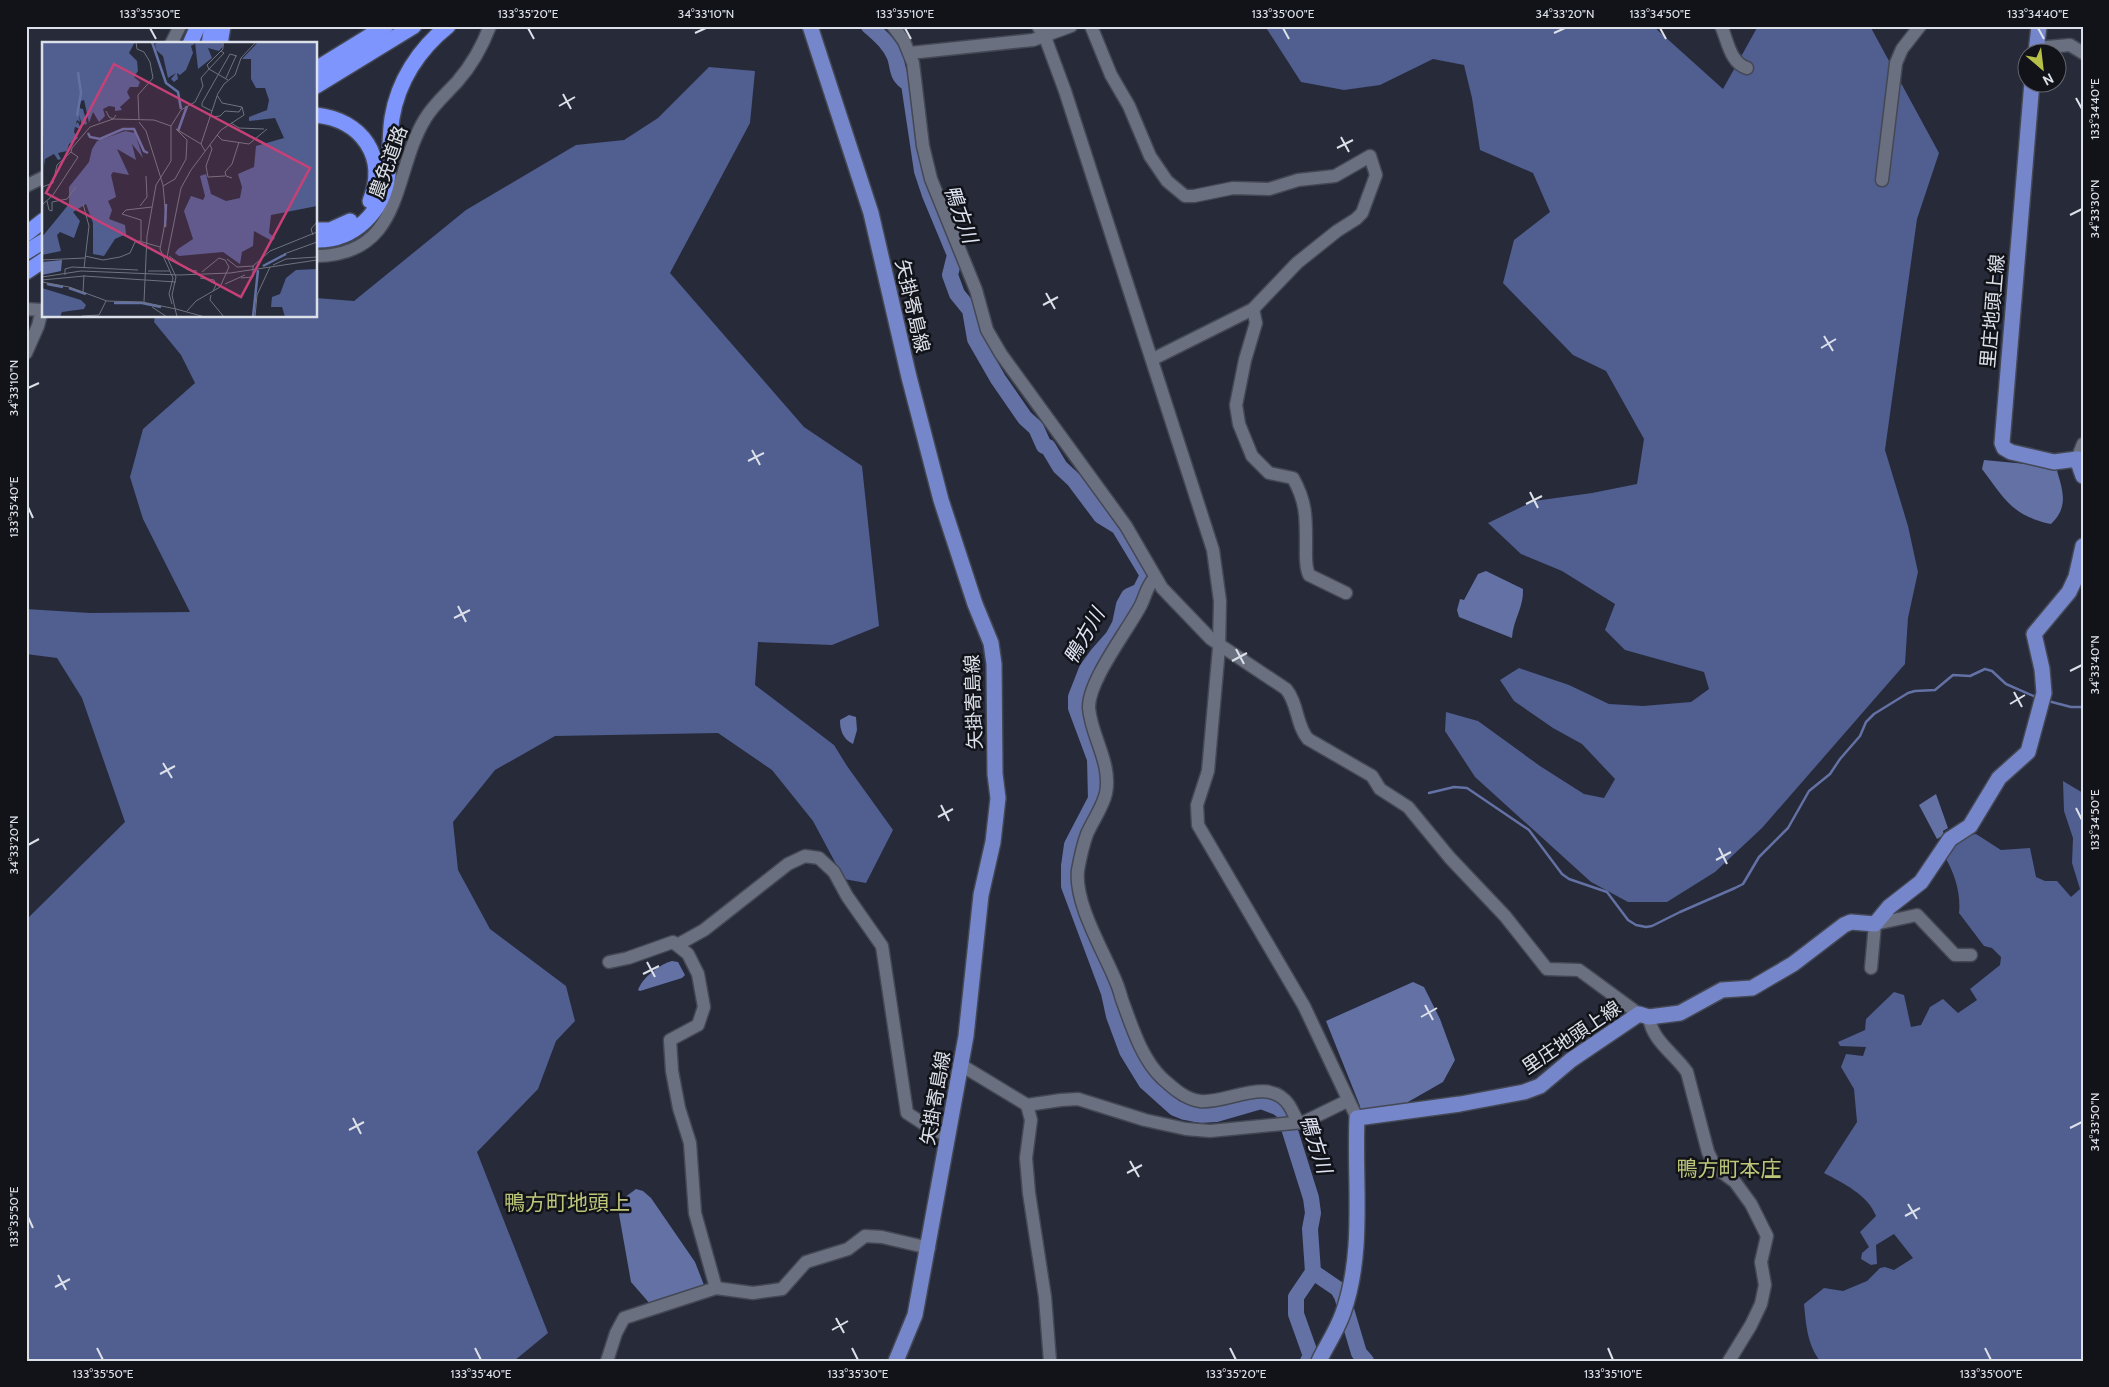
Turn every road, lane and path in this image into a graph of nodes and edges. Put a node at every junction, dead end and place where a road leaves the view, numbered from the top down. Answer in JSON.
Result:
{"nodes":[{"id":1,"x":180,"y":26,"type":"edge"},
{"id":2,"x":198,"y":26,"type":"edge"},
{"id":3,"x":212,"y":26,"type":"edge"},
{"id":4,"x":223,"y":26,"type":"edge"},
{"id":5,"x":386,"y":26,"type":"edge"},
{"id":6,"x":414,"y":26,"type":"edge"},
{"id":7,"x":448,"y":26,"type":"edge"},
{"id":8,"x":490,"y":26,"type":"edge"},
{"id":9,"x":810,"y":26,"type":"edge"},
{"id":10,"x":893,"y":26,"type":"edge"},
{"id":11,"x":1071,"y":26,"type":"edge"},
{"id":12,"x":1092,"y":26,"type":"edge"},
{"id":13,"x":1721,"y":26,"type":"edge"},
{"id":14,"x":1920,"y":26,"type":"edge"},
{"id":15,"x":2038,"y":26,"type":"edge"},
{"id":16,"x":1041,"y":32,"type":"edge"},
{"id":17,"x":172,"y":42,"type":"edge"},
{"id":18,"x":191,"y":42,"type":"edge"},
{"id":19,"x":209,"y":42,"type":"edge"},
{"id":20,"x":220,"y":42,"type":"edge"},
{"id":21,"x":2037,"y":42,"type":"edge"},
{"id":22,"x":2066,"y":46,"type":"edge"},
{"id":23,"x":910,"y":53,"type":"junction"},
{"id":24,"x":2083,"y":54,"type":"edge"},
{"id":25,"x":318,"y":67,"type":"edge"},
{"id":26,"x":1747,"y":68,"type":"dead end"},
{"id":27,"x":318,"y":85,"type":"edge"},
{"id":28,"x":2031,"y":92,"type":"edge"},
{"id":29,"x":318,"y":116,"type":"edge"},
{"id":30,"x":42,"y":178,"type":"edge"},
{"id":31,"x":1882,"y":180,"type":"dead end"},
{"id":32,"x":26,"y":186,"type":"edge"},
{"id":33,"x":42,"y":222,"type":"edge"},
{"id":34,"x":318,"y":230,"type":"edge"},
{"id":35,"x":26,"y":234,"type":"edge"},
{"id":36,"x":318,"y":240,"type":"edge"},
{"id":37,"x":42,"y":242,"type":"edge"},
{"id":38,"x":26,"y":252,"type":"edge"},
{"id":39,"x":318,"y":256,"type":"edge"},
{"id":40,"x":42,"y":261,"type":"edge"},
{"id":41,"x":26,"y":272,"type":"edge"},
{"id":42,"x":26,"y":309,"type":"edge"},
{"id":43,"x":42,"y":309,"type":"edge"},
{"id":44,"x":42,"y":309,"type":"edge"},
{"id":45,"x":1254,"y":309,"type":"junction"},
{"id":46,"x":42,"y":312,"type":"edge"},
{"id":47,"x":26,"y":317,"type":"edge"},
{"id":48,"x":26,"y":353,"type":"edge"},
{"id":49,"x":1153,"y":359,"type":"junction"},
{"id":50,"x":2083,"y":444,"type":"edge"},
{"id":51,"x":2076,"y":459,"type":"junction"},
{"id":52,"x":2083,"y":476,"type":"edge"},
{"id":53,"x":2083,"y":546,"type":"edge"},
{"id":54,"x":1153,"y":580,"type":"junction"},
{"id":55,"x":1346,"y":593,"type":"dead end"},
{"id":56,"x":1218,"y":650,"type":"junction"},
{"id":57,"x":1875,"y":924,"type":"junction"},
{"id":58,"x":677,"y":945,"type":"junction"},
{"id":59,"x":1971,"y":955,"type":"dead end"},
{"id":60,"x":609,"y":962,"type":"dead end"},
{"id":61,"x":1871,"y":968,"type":"dead end"},
{"id":62,"x":1644,"y":1016,"type":"junction"},
{"id":63,"x":962,"y":1065,"type":"junction"},
{"id":64,"x":1347,"y":1101,"type":"junction"},
{"id":65,"x":1027,"y":1106,"type":"junction"},
{"id":66,"x":1357,"y":1118,"type":"junction"},
{"id":67,"x":1295,"y":1123,"type":"junction"},
{"id":68,"x":948,"y":1136,"type":"junction"},
{"id":69,"x":928,"y":1248,"type":"junction"},
{"id":70,"x":716,"y":1288,"type":"junction"},
{"id":71,"x":607,"y":1361,"type":"edge"},
{"id":72,"x":896,"y":1361,"type":"edge"},
{"id":73,"x":1050,"y":1361,"type":"edge"},
{"id":74,"x":1318,"y":1361,"type":"edge"},
{"id":75,"x":1729,"y":1361,"type":"edge"}],
"edges":[{"from":1,"to":17,"type":"street"},
{"from":2,"to":18,"type":"highway"},
{"from":3,"to":19,"type":"highway"},
{"from":4,"to":20,"type":"highway"},
{"from":5,"to":25,"type":"highway"},
{"from":6,"to":27,"type":"highway"},
{"from":7,"to":36,"type":"highway"},
{"from":8,"to":39,"type":"street","name":"農免道路"},
{"from":9,"to":63,"type":"main road","name":"矢掛寄島線"},
{"from":10,"to":23,"type":"street"},
{"from":11,"to":16,"type":"street"},
{"from":12,"to":45,"type":"street"},
{"from":13,"to":26,"type":"street"},
{"from":14,"to":31,"type":"street"},
{"from":15,"to":21,"type":"main road"},
{"from":16,"to":23,"type":"street"},
{"from":16,"to":49,"type":"street"},
{"from":22,"to":24,"type":"street"},
{"from":23,"to":54,"type":"street"},
{"from":28,"to":51,"type":"main road","name":"里庄地頭上線"},
{"from":29,"to":34,"type":"highway"},
{"from":30,"to":32,"type":"street"},
{"from":33,"to":35,"type":"highway"},
{"from":37,"to":38,"type":"highway"},
{"from":40,"to":41,"type":"highway"},
{"from":42,"to":43,"type":"street"},
{"from":44,"to":47,"type":"street"},
{"from":45,"to":49,"type":"street"},
{"from":45,"to":55,"type":"street"},
{"from":46,"to":48,"type":"street"},
{"from":49,"to":56,"type":"street"},
{"from":50,"to":51,"type":"street"},
{"from":51,"to":52,"type":"main road"},
{"from":53,"to":57,"type":"main road"},
{"from":54,"to":56,"type":"street"},
{"from":54,"to":67,"type":"street"},
{"from":56,"to":62,"type":"street"},
{"from":56,"to":64,"type":"street"},
{"from":57,"to":59,"type":"street"},
{"from":57,"to":61,"type":"street"},
{"from":57,"to":62,"type":"main road","name":"里庄地頭上線"},
{"from":58,"to":60,"type":"street"},
{"from":58,"to":68,"type":"street"},
{"from":58,"to":70,"type":"street"},
{"from":62,"to":66,"type":"main road","name":"里庄地頭上線"},
{"from":62,"to":75,"type":"street"},
{"from":63,"to":65,"type":"street"},
{"from":63,"to":68,"type":"main road","name":"矢掛寄島線"},
{"from":64,"to":66,"type":"street"},
{"from":64,"to":67,"type":"street"},
{"from":65,"to":67,"type":"street"},
{"from":65,"to":73,"type":"street"},
{"from":66,"to":74,"type":"main road"},
{"from":68,"to":69,"type":"main road","name":"矢掛寄島線"},
{"from":69,"to":70,"type":"street"},
{"from":69,"to":72,"type":"main road","name":"矢掛寄島線"},
{"from":70,"to":71,"type":"street"}]}
